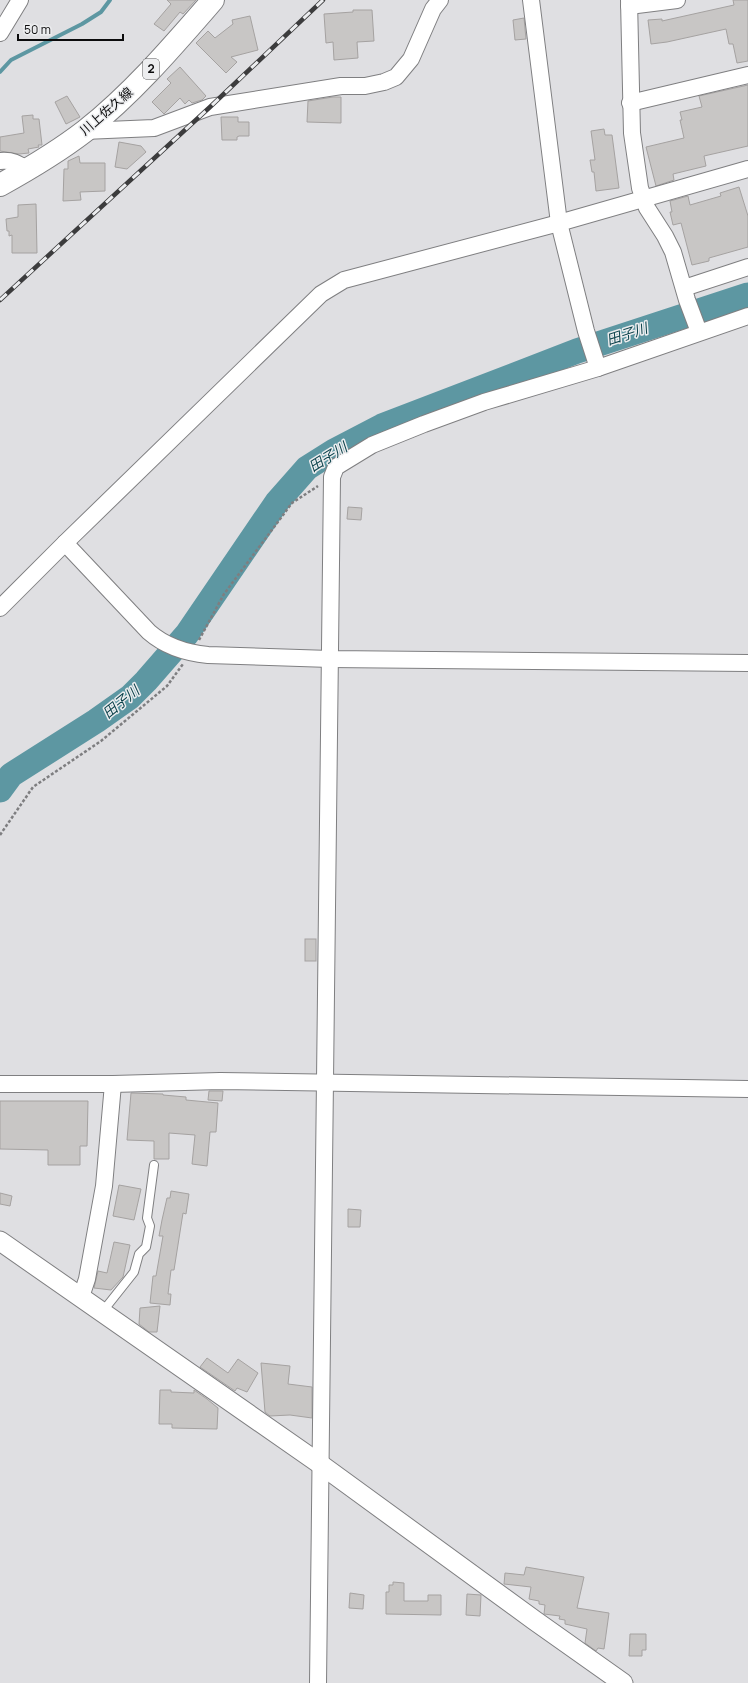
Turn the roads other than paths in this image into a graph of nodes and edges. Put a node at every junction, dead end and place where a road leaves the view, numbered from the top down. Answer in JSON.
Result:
{"nodes":[{"id":1,"x":20,"y":0,"type":"edge"},
{"id":2,"x":213,"y":0,"type":"edge"},
{"id":3,"x":440,"y":0,"type":"edge"},
{"id":4,"x":531,"y":0,"type":"edge"},
{"id":5,"x":677,"y":0,"type":"edge"},
{"id":6,"x":629,"y":3,"type":"edge"},
{"id":7,"x":0,"y":33,"type":"edge"},
{"id":8,"x":748,"y":75,"type":"edge"},
{"id":9,"x":630,"y":103,"type":"junction"},
{"id":10,"x":84,"y":131,"type":"junction"},
{"id":11,"x":0,"y":161,"type":"edge"},
{"id":12,"x":748,"y":169,"type":"edge"},
{"id":13,"x":27,"y":170,"type":"junction"},
{"id":14,"x":0,"y":185,"type":"edge"},
{"id":15,"x":644,"y":199,"type":"junction"},
{"id":16,"x":559,"y":223,"type":"junction"},
{"id":17,"x":748,"y":267,"type":"edge"},
{"id":18,"x":685,"y":294,"type":"junction"},
{"id":19,"x":748,"y":316,"type":"edge"},
{"id":20,"x":697,"y":328,"type":"junction"},
{"id":21,"x":596,"y":363,"type":"junction"},
{"id":22,"x":64,"y":543,"type":"junction"},
{"id":23,"x":0,"y":608,"type":"edge"},
{"id":24,"x":330,"y":659,"type":"junction"},
{"id":25,"x":748,"y":663,"type":"edge"},
{"id":26,"x":326,"y":1083,"type":"junction"},
{"id":27,"x":0,"y":1084,"type":"edge"},
{"id":28,"x":113,"y":1084,"type":"junction"},
{"id":29,"x":748,"y":1088,"type":"edge"},
{"id":30,"x":154,"y":1165,"type":"dead end"},
{"id":31,"x":0,"y":1241,"type":"edge"},
{"id":32,"x":81,"y":1297,"type":"junction"},
{"id":33,"x":103,"y":1313,"type":"junction"},
{"id":34,"x":320,"y":1464,"type":"junction"},
{"id":35,"x":318,"y":1683,"type":"edge"},
{"id":36,"x":623,"y":1683,"type":"edge"}],
"edges":[{"from":1,"to":7,"type":"street"},
{"from":2,"to":10,"type":"main road","name":"川上佐久線","number":"2"},
{"from":3,"to":10,"type":"street"},
{"from":4,"to":16,"type":"street"},
{"from":5,"to":6,"type":"street"},
{"from":6,"to":9,"type":"street"},
{"from":8,"to":9,"type":"street"},
{"from":9,"to":15,"type":"street"},
{"from":10,"to":13,"type":"main road","name":"川上佐久線","number":"2"},
{"from":11,"to":13,"type":"street"},
{"from":12,"to":15,"type":"street"},
{"from":13,"to":14,"type":"main road","name":"川上佐久線","number":"2"},
{"from":15,"to":16,"type":"street"},
{"from":15,"to":18,"type":"street"},
{"from":16,"to":21,"type":"street"},
{"from":16,"to":22,"type":"street"},
{"from":17,"to":18,"type":"street"},
{"from":18,"to":20,"type":"street"},
{"from":19,"to":20,"type":"street"},
{"from":20,"to":21,"type":"street"},
{"from":21,"to":24,"type":"street"},
{"from":22,"to":23,"type":"street"},
{"from":22,"to":24,"type":"street"},
{"from":24,"to":25,"type":"street"},
{"from":24,"to":26,"type":"street"},
{"from":26,"to":28,"type":"street"},
{"from":26,"to":29,"type":"street"},
{"from":26,"to":34,"type":"street"},
{"from":27,"to":28,"type":"street"},
{"from":28,"to":32,"type":"street"},
{"from":30,"to":33,"type":"lane"},
{"from":31,"to":32,"type":"street"},
{"from":32,"to":33,"type":"street"},
{"from":33,"to":34,"type":"street"},
{"from":34,"to":35,"type":"street"},
{"from":34,"to":36,"type":"street"}]}
